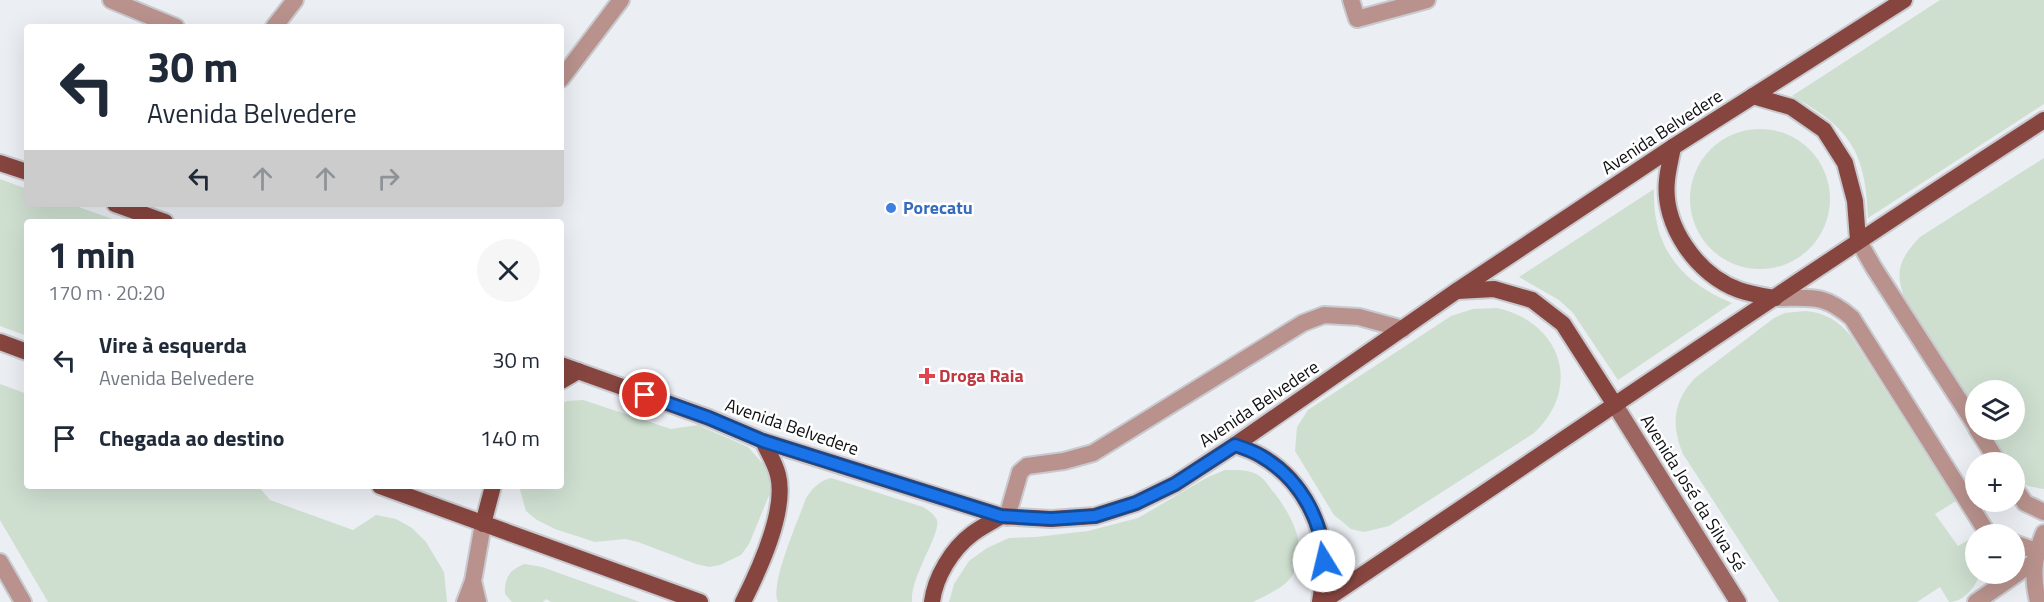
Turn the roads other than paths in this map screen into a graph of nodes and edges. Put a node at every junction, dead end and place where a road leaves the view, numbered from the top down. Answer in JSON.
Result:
{"nodes":[{"id":1,"x":111,"y":0,"type":"edge"},
{"id":2,"x":295,"y":0,"type":"edge"},
{"id":3,"x":621,"y":0,"type":"edge"},
{"id":4,"x":1351,"y":0,"type":"edge"},
{"id":5,"x":1427,"y":0,"type":"edge"},
{"id":6,"x":1904,"y":0,"type":"edge"},
{"id":7,"x":169,"y":24,"type":"edge"},
{"id":8,"x":276,"y":24,"type":"edge"},
{"id":9,"x":564,"y":75,"type":"edge"},
{"id":10,"x":1754,"y":96,"type":"junction"},
{"id":11,"x":2044,"y":120,"type":"edge"},
{"id":12,"x":1673,"y":147,"type":"junction"},
{"id":13,"x":0,"y":163,"type":"edge"},
{"id":14,"x":24,"y":171,"type":"edge"},
{"id":15,"x":123,"y":207,"type":"edge"},
{"id":16,"x":157,"y":219,"type":"edge"},
{"id":17,"x":1858,"y":240,"type":"junction"},
{"id":18,"x":1455,"y":291,"type":"junction"},
{"id":19,"x":1775,"y":298,"type":"junction"},
{"id":20,"x":1403,"y":329,"type":"junction"},
{"id":21,"x":0,"y":342,"type":"edge"},
{"id":22,"x":24,"y":351,"type":"edge"},
{"id":23,"x":564,"y":366,"type":"edge"},
{"id":24,"x":578,"y":371,"type":"junction"},
{"id":25,"x":564,"y":379,"type":"edge"},
{"id":26,"x":1615,"y":405,"type":"junction"},
{"id":27,"x":1965,"y":411,"type":"edge"},
{"id":28,"x":763,"y":441,"type":"junction"},
{"id":29,"x":1235,"y":445,"type":"junction"},
{"id":30,"x":388,"y":489,"type":"edge"},
{"id":31,"x":492,"y":489,"type":"edge"},
{"id":32,"x":2025,"y":503,"type":"edge"},
{"id":33,"x":2044,"y":512,"type":"edge"},
{"id":34,"x":1004,"y":516,"type":"junction"},
{"id":35,"x":483,"y":524,"type":"junction"},
{"id":36,"x":1982,"y":524,"type":"edge"},
{"id":37,"x":2044,"y":533,"type":"edge"},
{"id":38,"x":2025,"y":550,"type":"edge"},
{"id":39,"x":2035,"y":556,"type":"junction"},
{"id":40,"x":0,"y":562,"type":"edge"},
{"id":41,"x":472,"y":581,"type":"junction"},
{"id":42,"x":23,"y":602,"type":"edge"},
{"id":43,"x":465,"y":602,"type":"edge"},
{"id":44,"x":478,"y":602,"type":"edge"},
{"id":45,"x":699,"y":602,"type":"edge"},
{"id":46,"x":742,"y":602,"type":"edge"},
{"id":47,"x":932,"y":602,"type":"edge"},
{"id":48,"x":1321,"y":602,"type":"edge"},
{"id":49,"x":1738,"y":602,"type":"edge"},
{"id":50,"x":1976,"y":602,"type":"edge"},
{"id":51,"x":2038,"y":602,"type":"edge"}],
"edges":[{"from":1,"to":7,"type":"street"},
{"from":2,"to":8,"type":"street"},
{"from":3,"to":9,"type":"street"},
{"from":4,"to":5,"type":"street"},
{"from":6,"to":10,"type":"main road","name":"Avenida Belvedere"},
{"from":10,"to":12,"type":"main road","name":"Avenida Belvedere"},
{"from":10,"to":17,"type":"main road"},
{"from":11,"to":17,"type":"main road"},
{"from":12,"to":18,"type":"main road","name":"Avenida Belvedere"},
{"from":12,"to":19,"type":"main road"},
{"from":13,"to":14,"type":"main road"},
{"from":15,"to":16,"type":"main road"},
{"from":17,"to":19,"type":"main road"},
{"from":17,"to":27,"type":"street"},
{"from":18,"to":20,"type":"main road","name":"Avenida Belvedere"},
{"from":18,"to":26,"type":"main road"},
{"from":19,"to":26,"type":"main road"},
{"from":19,"to":36,"type":"street"},
{"from":20,"to":29,"type":"main road","name":"Avenida Belvedere"},
{"from":20,"to":34,"type":"street"},
{"from":21,"to":22,"type":"main road"},
{"from":23,"to":24,"type":"main road","name":"Avenida Belvedere"},
{"from":24,"to":25,"type":"main road"},
{"from":24,"to":28,"type":"main road","name":"Avenida Belvedere"},
{"from":26,"to":48,"type":"main road"},
{"from":26,"to":49,"type":"main road","name":"Avenida José da Silva Sé"},
{"from":28,"to":34,"type":"main road","name":"Avenida Belvedere"},
{"from":28,"to":46,"type":"main road"},
{"from":29,"to":34,"type":"main road","name":"Avenida Belvedere"},
{"from":29,"to":48,"type":"main road"},
{"from":30,"to":35,"type":"main road"},
{"from":31,"to":35,"type":"main road"},
{"from":32,"to":33,"type":"street"},
{"from":34,"to":47,"type":"main road"},
{"from":35,"to":41,"type":"street"},
{"from":35,"to":45,"type":"main road"},
{"from":37,"to":39,"type":"street"},
{"from":38,"to":39,"type":"street"},
{"from":39,"to":50,"type":"street"},
{"from":39,"to":51,"type":"street"},
{"from":40,"to":42,"type":"street"},
{"from":41,"to":43,"type":"street"},
{"from":41,"to":44,"type":"street"}]}
